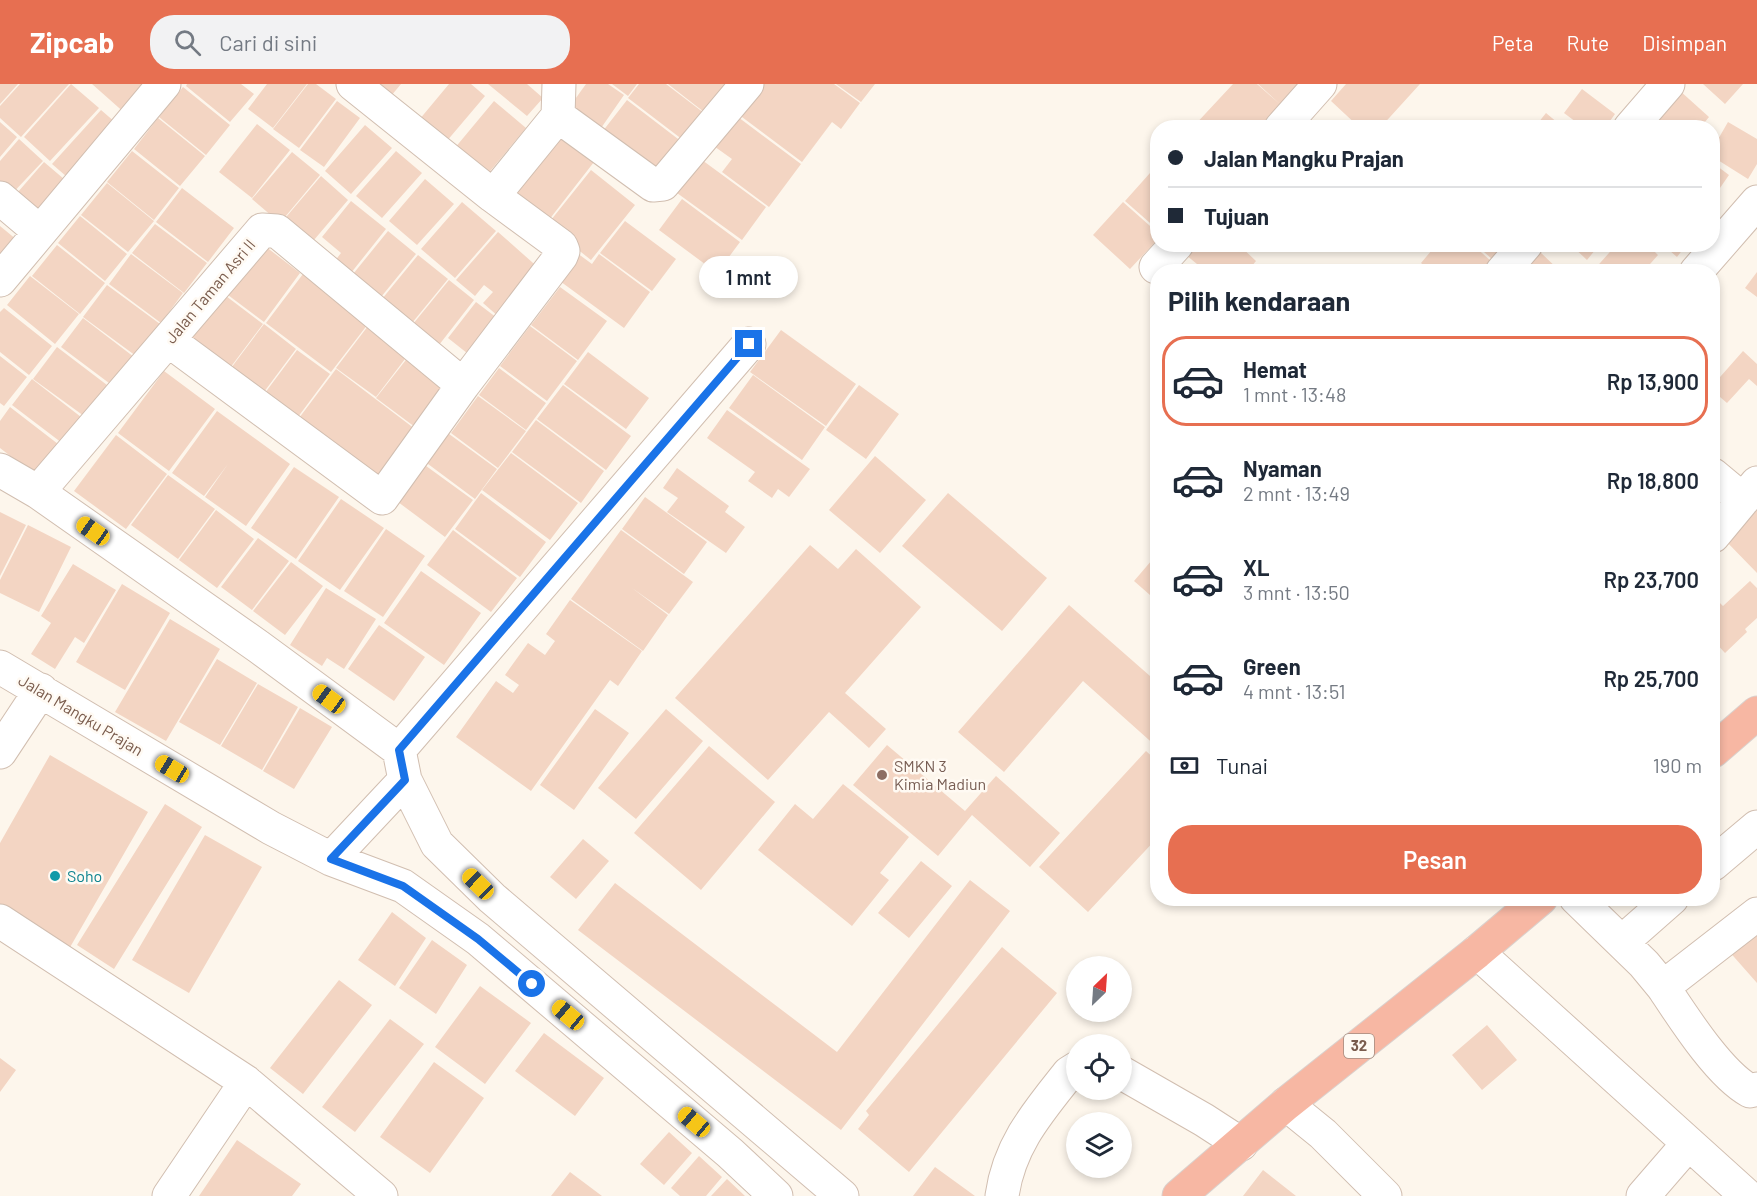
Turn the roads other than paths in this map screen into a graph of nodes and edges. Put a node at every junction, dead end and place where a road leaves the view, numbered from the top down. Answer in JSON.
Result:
{"nodes":[{"id":1,"x":164,"y":84,"type":"edge"},
{"id":2,"x":353,"y":84,"type":"edge"},
{"id":3,"x":559,"y":84,"type":"edge"},
{"id":4,"x":747,"y":84,"type":"edge"},
{"id":5,"x":1320,"y":84,"type":"edge"},
{"id":6,"x":1668,"y":84,"type":"edge"},
{"id":7,"x":558,"y":116,"type":"junction"},
{"id":8,"x":1288,"y":120,"type":"edge"},
{"id":9,"x":1637,"y":120,"type":"edge"},
{"id":10,"x":493,"y":196,"type":"junction"},
{"id":11,"x":0,"y":198,"type":"edge"},
{"id":12,"x":1757,"y":202,"type":"edge"},
{"id":13,"x":40,"y":232,"type":"junction"},
{"id":14,"x":1720,"y":244,"type":"edge"},
{"id":15,"x":1519,"y":252,"type":"edge"},
{"id":16,"x":1713,"y":252,"type":"edge"},
{"id":17,"x":1509,"y":264,"type":"edge"},
{"id":18,"x":1703,"y":264,"type":"edge"},
{"id":19,"x":0,"y":280,"type":"edge"},
{"id":20,"x":168,"y":340,"type":"junction"},
{"id":21,"x":749,"y":344,"type":"dead end"},
{"id":22,"x":463,"y":385,"type":"junction"},
{"id":23,"x":0,"y":470,"type":"edge"},
{"id":24,"x":1720,"y":478,"type":"edge"},
{"id":25,"x":38,"y":492,"type":"junction"},
{"id":26,"x":1750,"y":492,"type":"edge"},
{"id":27,"x":1720,"y":528,"type":"edge"},
{"id":28,"x":0,"y":667,"type":"edge"},
{"id":29,"x":41,"y":690,"type":"junction"},
{"id":30,"x":1757,"y":713,"type":"edge"},
{"id":31,"x":1720,"y":745,"type":"edge"},
{"id":32,"x":0,"y":752,"type":"edge"},
{"id":33,"x":402,"y":765,"type":"junction"},
{"id":34,"x":1757,"y":826,"type":"edge"},
{"id":35,"x":1720,"y":858,"type":"edge"},
{"id":36,"x":331,"y":859,"type":"junction"},
{"id":37,"x":1532,"y":906,"type":"edge"},
{"id":38,"x":1584,"y":906,"type":"edge"},
{"id":39,"x":1663,"y":906,"type":"edge"},
{"id":40,"x":1757,"y":914,"type":"edge"},
{"id":41,"x":0,"y":921,"type":"edge"},
{"id":42,"x":1622,"y":942,"type":"junction"},
{"id":43,"x":1477,"y":952,"type":"junction"},
{"id":44,"x":1663,"y":987,"type":"junction"},
{"id":45,"x":1066,"y":1077,"type":"edge"},
{"id":46,"x":1132,"y":1079,"type":"edge"},
{"id":47,"x":246,"y":1082,"type":"junction"},
{"id":48,"x":1757,"y":1089,"type":"edge"},
{"id":49,"x":1286,"y":1104,"type":"junction"},
{"id":50,"x":1241,"y":1144,"type":"junction"},
{"id":51,"x":1688,"y":1144,"type":"junction"},
{"id":52,"x":1746,"y":1195,"type":"edge"},
{"id":53,"x":169,"y":1196,"type":"edge"},
{"id":54,"x":381,"y":1196,"type":"edge"},
{"id":55,"x":776,"y":1196,"type":"edge"},
{"id":56,"x":842,"y":1196,"type":"edge"},
{"id":57,"x":1002,"y":1196,"type":"edge"},
{"id":58,"x":1179,"y":1196,"type":"edge"},
{"id":59,"x":1385,"y":1196,"type":"edge"},
{"id":60,"x":1643,"y":1196,"type":"edge"}],
"edges":[{"from":1,"to":13,"type":"street"},
{"from":2,"to":10,"type":"street"},
{"from":3,"to":7,"type":"street"},
{"from":4,"to":7,"type":"street"},
{"from":5,"to":8,"type":"street"},
{"from":6,"to":9,"type":"street"},
{"from":7,"to":10,"type":"street"},
{"from":10,"to":22,"type":"street"},
{"from":11,"to":13,"type":"street"},
{"from":12,"to":14,"type":"street"},
{"from":13,"to":19,"type":"street"},
{"from":15,"to":17,"type":"street"},
{"from":16,"to":18,"type":"street"},
{"from":20,"to":22,"type":"street","name":"Jalan Taman Asri II"},
{"from":20,"to":22,"type":"street"},
{"from":20,"to":25,"type":"street","name":"Jalan Taman Asri II"},
{"from":21,"to":33,"type":"street"},
{"from":23,"to":25,"type":"street"},
{"from":24,"to":26,"type":"street"},
{"from":25,"to":33,"type":"street"},
{"from":26,"to":27,"type":"street"},
{"from":28,"to":29,"type":"street","name":"Jalan Mangku Prajan"},
{"from":29,"to":32,"type":"street"},
{"from":29,"to":36,"type":"street","name":"Jalan Mangku Prajan"},
{"from":30,"to":31,"type":"highway"},
{"from":33,"to":36,"type":"street"},
{"from":33,"to":56,"type":"street"},
{"from":34,"to":35,"type":"street"},
{"from":36,"to":55,"type":"street","name":"Jalan Mangku Prajan"},
{"from":37,"to":43,"type":"highway","number":"32"},
{"from":38,"to":42,"type":"street"},
{"from":39,"to":42,"type":"street"},
{"from":40,"to":44,"type":"street"},
{"from":41,"to":47,"type":"street"},
{"from":42,"to":44,"type":"street"},
{"from":43,"to":49,"type":"highway","number":"32"},
{"from":43,"to":51,"type":"street"},
{"from":44,"to":48,"type":"street"},
{"from":45,"to":57,"type":"street"},
{"from":46,"to":50,"type":"street"},
{"from":47,"to":53,"type":"street"},
{"from":47,"to":54,"type":"street"},
{"from":49,"to":50,"type":"highway","number":"32"},
{"from":49,"to":59,"type":"street"},
{"from":50,"to":58,"type":"highway","number":"32"},
{"from":51,"to":52,"type":"street"},
{"from":51,"to":60,"type":"street"}]}
